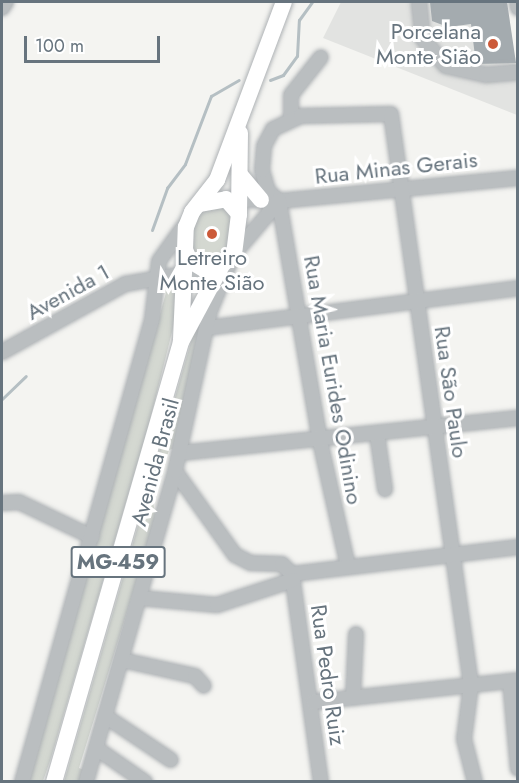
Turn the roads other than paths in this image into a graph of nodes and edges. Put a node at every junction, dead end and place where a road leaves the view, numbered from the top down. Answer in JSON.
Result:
{"nodes":[{"id":1,"x":6,"y":2,"type":"edge"},
{"id":2,"x":284,"y":2,"type":"edge"},
{"id":3,"x":419,"y":2,"type":"edge"},
{"id":4,"x":516,"y":2,"type":"edge"},
{"id":5,"x":2,"y":8,"type":"edge"},
{"id":6,"x":518,"y":9,"type":"edge"},
{"id":7,"x":321,"y":57,"type":"dead end"},
{"id":8,"x":518,"y":72,"type":"edge"},
{"id":9,"x":291,"y":118,"type":"junction"},
{"id":10,"x":240,"y":123,"type":"junction"},
{"id":11,"x":241,"y":176,"type":"junction"},
{"id":12,"x":518,"y":178,"type":"edge"},
{"id":13,"x":403,"y":189,"type":"junction"},
{"id":14,"x":261,"y":200,"type":"junction"},
{"id":15,"x":279,"y":201,"type":"junction"},
{"id":16,"x":199,"y":204,"type":"junction"},
{"id":17,"x":235,"y":204,"type":"junction"},
{"id":18,"x":189,"y":219,"type":"junction"},
{"id":19,"x":185,"y":250,"type":"junction"},
{"id":20,"x":223,"y":262,"type":"junction"},
{"id":21,"x":183,"y":274,"type":"junction"},
{"id":22,"x":157,"y":276,"type":"junction"},
{"id":23,"x":518,"y":288,"type":"edge"},
{"id":24,"x":416,"y":302,"type":"junction"},
{"id":25,"x":299,"y":318,"type":"junction"},
{"id":26,"x":207,"y":328,"type":"junction"},
{"id":27,"x":181,"y":342,"type":"junction"},
{"id":28,"x":2,"y":352,"type":"edge"},
{"id":29,"x":518,"y":418,"type":"edge"},
{"id":30,"x":435,"y":427,"type":"junction"},
{"id":31,"x":377,"y":434,"type":"junction"},
{"id":32,"x":320,"y":441,"type":"junction"},
{"id":33,"x":180,"y":453,"type":"junction"},
{"id":34,"x":176,"y":471,"type":"junction"},
{"id":35,"x":385,"y":489,"type":"dead end"},
{"id":36,"x":2,"y":503,"type":"edge"},
{"id":37,"x":92,"y":537,"type":"junction"},
{"id":38,"x":518,"y":547,"type":"edge"},
{"id":39,"x":453,"y":554,"type":"junction"},
{"id":40,"x":348,"y":566,"type":"junction"},
{"id":41,"x":293,"y":577,"type":"junction"},
{"id":42,"x":140,"y":598,"type":"junction"},
{"id":43,"x":356,"y":634,"type":"dead end"},
{"id":44,"x":122,"y":660,"type":"junction"},
{"id":45,"x":514,"y":680,"type":"edge"},
{"id":46,"x":471,"y":685,"type":"junction"},
{"id":47,"x":204,"y":686,"type":"dead end"},
{"id":48,"x":353,"y":698,"type":"junction"},
{"id":49,"x":314,"y":702,"type":"junction"},
{"id":50,"x":105,"y":716,"type":"junction"},
{"id":51,"x":96,"y":748,"type":"junction"},
{"id":52,"x":171,"y":760,"type":"dead end"},
{"id":53,"x":518,"y":769,"type":"edge"},
{"id":54,"x":22,"y":782,"type":"edge"},
{"id":55,"x":54,"y":782,"type":"edge"},
{"id":56,"x":86,"y":782,"type":"edge"},
{"id":57,"x":145,"y":782,"type":"edge"},
{"id":58,"x":321,"y":782,"type":"edge"},
{"id":59,"x":475,"y":782,"type":"edge"}],
"edges":[{"from":1,"to":5,"type":"street"},
{"from":2,"to":10,"type":"main road","number":"MG-459"},
{"from":3,"to":8,"type":"street"},
{"from":4,"to":6,"type":"street"},
{"from":7,"to":9,"type":"street"},
{"from":9,"to":13,"type":"street","name":"Rua São Paulo"},
{"from":9,"to":15,"type":"street","name":"Rua Maria Eurides Odinino"},
{"from":10,"to":11,"type":"main road","number":"MG-459"},
{"from":10,"to":16,"type":"main road","number":"MG-459"},
{"from":11,"to":14,"type":"main road"},
{"from":11,"to":17,"type":"main road","number":"MG-459"},
{"from":12,"to":13,"type":"street","name":"Rua Minas Gerais"},
{"from":13,"to":15,"type":"street","name":"Rua Minas Gerais"},
{"from":13,"to":24,"type":"street","name":"Rua São Paulo"},
{"from":14,"to":15,"type":"street","name":"Rua Minas Gerais"},
{"from":14,"to":17,"type":"street","name":"Rua Minas Gerais"},
{"from":15,"to":20,"type":"street"},
{"from":15,"to":25,"type":"street","name":"Rua Maria Eurides Odinino"},
{"from":16,"to":17,"type":"main road"},
{"from":16,"to":18,"type":"main road","number":"MG-459"},
{"from":17,"to":20,"type":"main road","number":"MG-459"},
{"from":18,"to":19,"type":"main road","number":"MG-459"},
{"from":18,"to":22,"type":"street"},
{"from":19,"to":20,"type":"main road"},
{"from":19,"to":21,"type":"main road","number":"MG-459"},
{"from":20,"to":21,"type":"street","name":"Avenida 1"},
{"from":20,"to":26,"type":"street","name":"Avenida Brasil"},
{"from":20,"to":27,"type":"main road","number":"MG-459"},
{"from":21,"to":22,"type":"street","name":"Avenida 1"},
{"from":21,"to":27,"type":"main road","number":"MG-459"},
{"from":22,"to":28,"type":"street","name":"Avenida 1"},
{"from":22,"to":37,"type":"street"},
{"from":23,"to":24,"type":"street"},
{"from":24,"to":25,"type":"street"},
{"from":24,"to":30,"type":"street","name":"Rua São Paulo"},
{"from":25,"to":26,"type":"street"},
{"from":25,"to":32,"type":"street","name":"Rua Maria Eurides Odinino"},
{"from":26,"to":33,"type":"street","name":"Avenida Brasil"},
{"from":27,"to":55,"type":"main road","number":"MG-459"},
{"from":29,"to":30,"type":"street"},
{"from":30,"to":31,"type":"street"},
{"from":30,"to":39,"type":"street","name":"Rua São Paulo"},
{"from":31,"to":32,"type":"street"},
{"from":31,"to":35,"type":"street"},
{"from":32,"to":33,"type":"street"},
{"from":32,"to":40,"type":"street","name":"Rua Maria Eurides Odinino"},
{"from":33,"to":34,"type":"street","name":"Avenida Brasil"},
{"from":34,"to":41,"type":"street"},
{"from":34,"to":42,"type":"street","name":"Avenida Brasil"},
{"from":36,"to":37,"type":"street"},
{"from":37,"to":54,"type":"street"},
{"from":38,"to":39,"type":"street"},
{"from":39,"to":40,"type":"street"},
{"from":39,"to":46,"type":"street","name":"Rua São Paulo"},
{"from":40,"to":41,"type":"street"},
{"from":41,"to":42,"type":"street"},
{"from":41,"to":49,"type":"street","name":"Rua Pedro Ruiz"},
{"from":42,"to":44,"type":"street","name":"Avenida Brasil"},
{"from":43,"to":48,"type":"street"},
{"from":44,"to":47,"type":"street"},
{"from":44,"to":50,"type":"street","name":"Avenida Brasil"},
{"from":45,"to":46,"type":"street"},
{"from":45,"to":53,"type":"street"},
{"from":46,"to":48,"type":"street"},
{"from":46,"to":59,"type":"street","name":"Rua São Paulo"},
{"from":48,"to":49,"type":"street"},
{"from":49,"to":58,"type":"street","name":"Rua Pedro Ruiz"},
{"from":50,"to":51,"type":"street","name":"Avenida Brasil"},
{"from":50,"to":52,"type":"street"},
{"from":51,"to":56,"type":"street","name":"Avenida Brasil"},
{"from":51,"to":57,"type":"street"}]}
